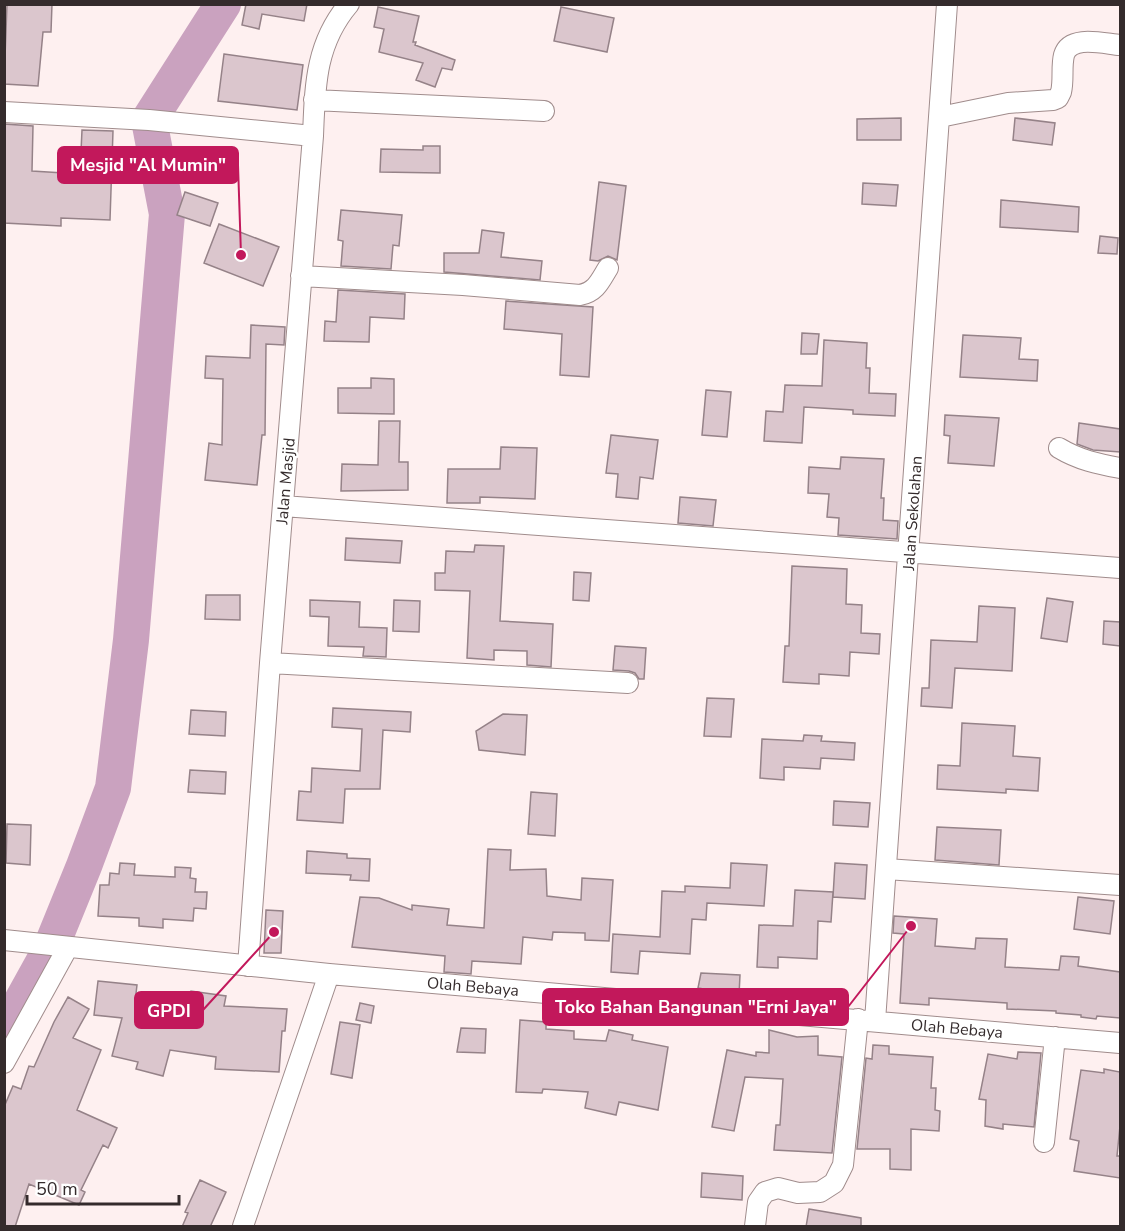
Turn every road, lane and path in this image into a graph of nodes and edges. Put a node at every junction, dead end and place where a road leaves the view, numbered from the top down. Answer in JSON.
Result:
{"nodes":[{"id":1,"x":349,"y":4,"type":"edge"},
{"id":2,"x":947,"y":4,"type":"edge"},
{"id":3,"x":1120,"y":45,"type":"edge"},
{"id":4,"x":314,"y":100,"type":"junction"},
{"id":5,"x":4,"y":111,"type":"edge"},
{"id":6,"x":544,"y":111,"type":"dead end"},
{"id":7,"x":940,"y":117,"type":"junction"},
{"id":8,"x":313,"y":136,"type":"junction"},
{"id":9,"x":608,"y":268,"type":"dead end"},
{"id":10,"x":301,"y":276,"type":"junction"},
{"id":11,"x":1059,"y":448,"type":"dead end"},
{"id":12,"x":1120,"y":468,"type":"edge"},
{"id":13,"x":283,"y":506,"type":"junction"},
{"id":14,"x":909,"y":551,"type":"junction"},
{"id":15,"x":1120,"y":568,"type":"edge"},
{"id":16,"x":270,"y":663,"type":"junction"},
{"id":17,"x":628,"y":683,"type":"dead end"},
{"id":18,"x":886,"y":869,"type":"junction"},
{"id":19,"x":1120,"y":885,"type":"edge"},
{"id":20,"x":10,"y":940,"type":"edge"},
{"id":21,"x":62,"y":946,"type":"junction"},
{"id":22,"x":248,"y":966,"type":"junction"},
{"id":23,"x":329,"y":974,"type":"junction"},
{"id":24,"x":867,"y":1020,"type":"junction"},
{"id":25,"x":1055,"y":1037,"type":"junction"},
{"id":26,"x":1120,"y":1043,"type":"edge"},
{"id":27,"x":4,"y":1063,"type":"edge"},
{"id":28,"x":1044,"y":1142,"type":"dead end"},
{"id":29,"x":243,"y":1227,"type":"edge"},
{"id":30,"x":755,"y":1227,"type":"edge"}],
"edges":[{"from":1,"to":4,"type":"street","name":"Jalan Masjid"},
{"from":2,"to":7,"type":"street","name":"Jalan Sekolahan"},
{"from":3,"to":7,"type":"street"},
{"from":4,"to":6,"type":"street"},
{"from":4,"to":8,"type":"street","name":"Jalan Masjid"},
{"from":5,"to":8,"type":"street"},
{"from":7,"to":14,"type":"street","name":"Jalan Sekolahan"},
{"from":8,"to":10,"type":"street","name":"Jalan Masjid"},
{"from":9,"to":10,"type":"street"},
{"from":10,"to":13,"type":"street","name":"Jalan Masjid"},
{"from":11,"to":12,"type":"street"},
{"from":13,"to":14,"type":"street"},
{"from":13,"to":16,"type":"street","name":"Jalan Masjid"},
{"from":14,"to":15,"type":"street"},
{"from":14,"to":18,"type":"street","name":"Jalan Sekolahan"},
{"from":16,"to":17,"type":"street"},
{"from":16,"to":22,"type":"street","name":"Jalan Masjid"},
{"from":18,"to":19,"type":"street"},
{"from":18,"to":24,"type":"street","name":"Jalan Sekolahan"},
{"from":20,"to":21,"type":"street","name":"Olah Bebaya"},
{"from":21,"to":22,"type":"street","name":"Olah Bebaya"},
{"from":21,"to":27,"type":"street"},
{"from":22,"to":23,"type":"street","name":"Olah Bebaya"},
{"from":23,"to":24,"type":"street","name":"Olah Bebaya"},
{"from":23,"to":29,"type":"street"},
{"from":24,"to":25,"type":"street","name":"Olah Bebaya"},
{"from":24,"to":30,"type":"street","name":"Jalan Sekolahan"},
{"from":25,"to":26,"type":"street","name":"Olah Bebaya"},
{"from":25,"to":28,"type":"street"}]}
